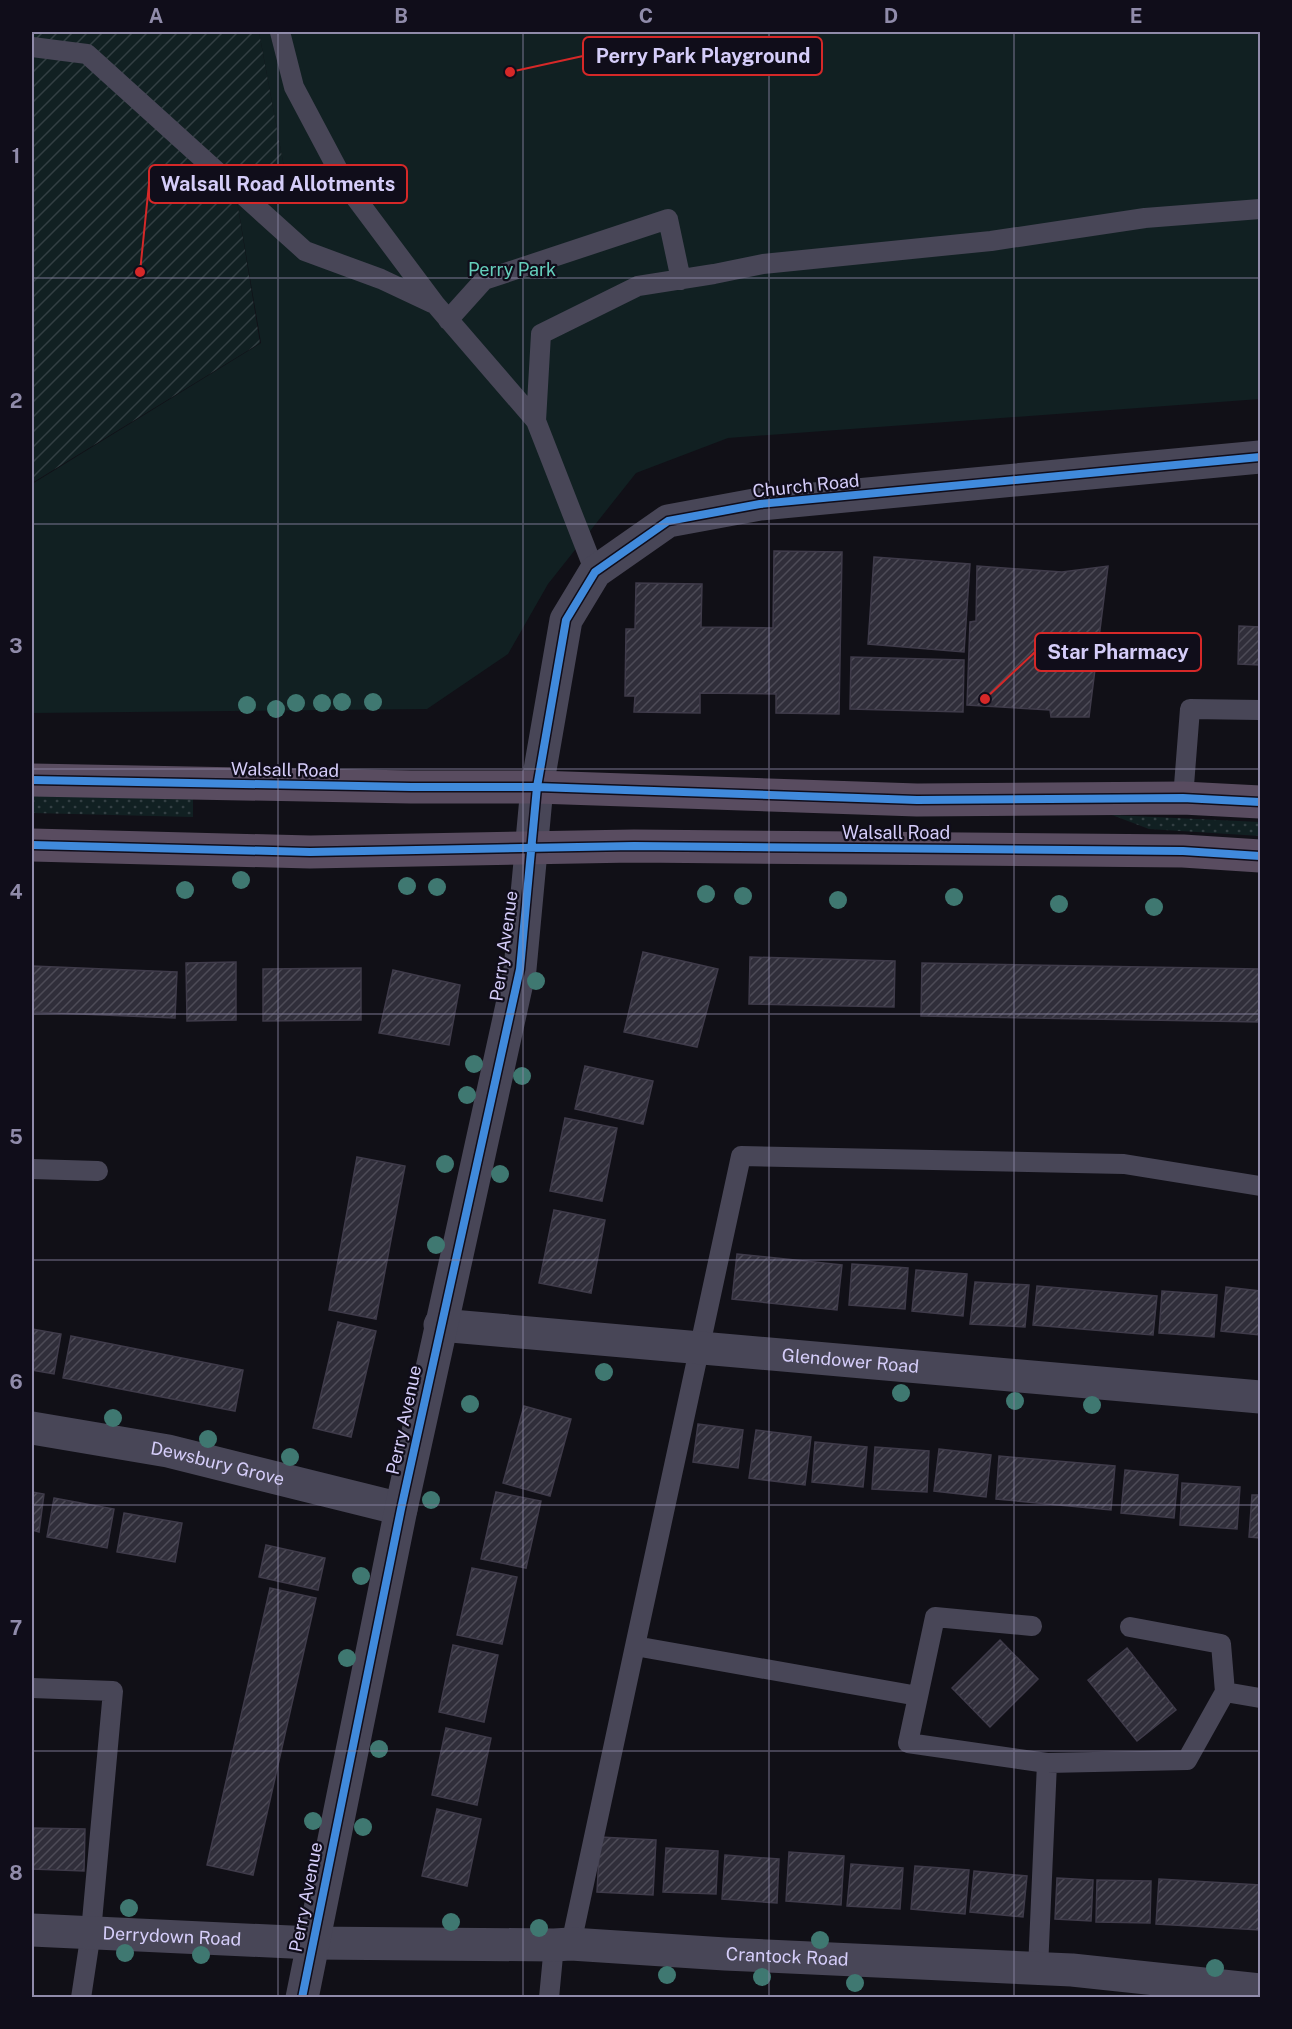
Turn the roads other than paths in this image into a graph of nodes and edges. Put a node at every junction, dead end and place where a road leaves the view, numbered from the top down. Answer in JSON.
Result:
{"nodes":[{"id":1,"x":280,"y":32,"type":"edge"},
{"id":2,"x":32,"y":47,"type":"edge"},
{"id":3,"x":1260,"y":209,"type":"edge"},
{"id":4,"x":681,"y":280,"type":"junction"},
{"id":5,"x":435,"y":304,"type":"junction"},
{"id":6,"x":448,"y":320,"type":"junction"},
{"id":7,"x":536,"y":421,"type":"junction"},
{"id":8,"x":1260,"y":457,"type":"edge"},
{"id":9,"x":595,"y":572,"type":"junction"},
{"id":10,"x":1260,"y":710,"type":"edge"},
{"id":11,"x":32,"y":780,"type":"edge"},
{"id":12,"x":537,"y":787,"type":"junction"},
{"id":13,"x":1183,"y":798,"type":"junction"},
{"id":14,"x":1260,"y":801,"type":"edge"},
{"id":15,"x":32,"y":845,"type":"edge"},
{"id":16,"x":531,"y":849,"type":"junction"},
{"id":17,"x":1260,"y":856,"type":"edge"},
{"id":18,"x":32,"y":1169,"type":"edge"},
{"id":19,"x":98,"y":1171,"type":"dead end"},
{"id":20,"x":1260,"y":1186,"type":"edge"},
{"id":21,"x":440,"y":1326,"type":"junction"},
{"id":22,"x":700,"y":1348,"type":"junction"},
{"id":23,"x":1260,"y":1397,"type":"edge"},
{"id":24,"x":32,"y":1428,"type":"edge"},
{"id":25,"x":401,"y":1509,"type":"junction"},
{"id":26,"x":1032,"y":1626,"type":"dead end"},
{"id":27,"x":1130,"y":1627,"type":"dead end"},
{"id":28,"x":636,"y":1646,"type":"junction"},
{"id":29,"x":32,"y":1688,"type":"edge"},
{"id":30,"x":1225,"y":1692,"type":"junction"},
{"id":31,"x":918,"y":1696,"type":"junction"},
{"id":32,"x":1260,"y":1698,"type":"edge"},
{"id":33,"x":1047,"y":1763,"type":"junction"},
{"id":34,"x":32,"y":1930,"type":"edge"},
{"id":35,"x":91,"y":1932,"type":"junction"},
{"id":36,"x":312,"y":1943,"type":"junction"},
{"id":37,"x":562,"y":1944,"type":"junction"},
{"id":38,"x":1038,"y":1969,"type":"junction"},
{"id":39,"x":1260,"y":1990,"type":"edge"},
{"id":40,"x":81,"y":1998,"type":"edge"},
{"id":41,"x":302,"y":1998,"type":"edge"},
{"id":42,"x":549,"y":1998,"type":"edge"}],
"edges":[{"from":1,"to":5,"type":"lane"},
{"from":2,"to":5,"type":"lane"},
{"from":3,"to":4,"type":"lane"},
{"from":4,"to":6,"type":"lane"},
{"from":4,"to":7,"type":"lane"},
{"from":5,"to":6,"type":"lane"},
{"from":6,"to":7,"type":"lane"},
{"from":7,"to":9,"type":"lane"},
{"from":8,"to":9,"type":"street","name":"Church Road"},
{"from":9,"to":12,"type":"street","name":"Church Road"},
{"from":10,"to":13,"type":"lane"},
{"from":11,"to":12,"type":"highway","name":"Walsall Road"},
{"from":12,"to":13,"type":"highway","name":"Walsall Road"},
{"from":12,"to":16,"type":"street"},
{"from":13,"to":14,"type":"highway","name":"Walsall Road"},
{"from":15,"to":16,"type":"highway","name":"Walsall Road"},
{"from":16,"to":17,"type":"highway","name":"Walsall Road"},
{"from":16,"to":21,"type":"street","name":"Perry Avenue"},
{"from":18,"to":19,"type":"lane"},
{"from":20,"to":22,"type":"lane"},
{"from":21,"to":22,"type":"street","name":"Glendower Road"},
{"from":21,"to":25,"type":"street","name":"Perry Avenue"},
{"from":22,"to":23,"type":"street","name":"Glendower Road"},
{"from":22,"to":28,"type":"lane"},
{"from":24,"to":25,"type":"street","name":"Dewsbury Grove"},
{"from":25,"to":36,"type":"street","name":"Perry Avenue"},
{"from":26,"to":31,"type":"lane"},
{"from":27,"to":30,"type":"lane"},
{"from":28,"to":31,"type":"lane"},
{"from":28,"to":37,"type":"lane"},
{"from":29,"to":35,"type":"lane"},
{"from":30,"to":32,"type":"lane"},
{"from":30,"to":33,"type":"lane"},
{"from":31,"to":33,"type":"lane"},
{"from":33,"to":38,"type":"lane"},
{"from":34,"to":35,"type":"street","name":"Derrydown Road"},
{"from":35,"to":36,"type":"street","name":"Derrydown Road"},
{"from":35,"to":40,"type":"lane"},
{"from":36,"to":37,"type":"street","name":"Crantock Road"},
{"from":36,"to":41,"type":"street","name":"Perry Avenue"},
{"from":37,"to":38,"type":"street","name":"Crantock Road"},
{"from":37,"to":42,"type":"lane"},
{"from":38,"to":39,"type":"street","name":"Crantock Road"}]}
